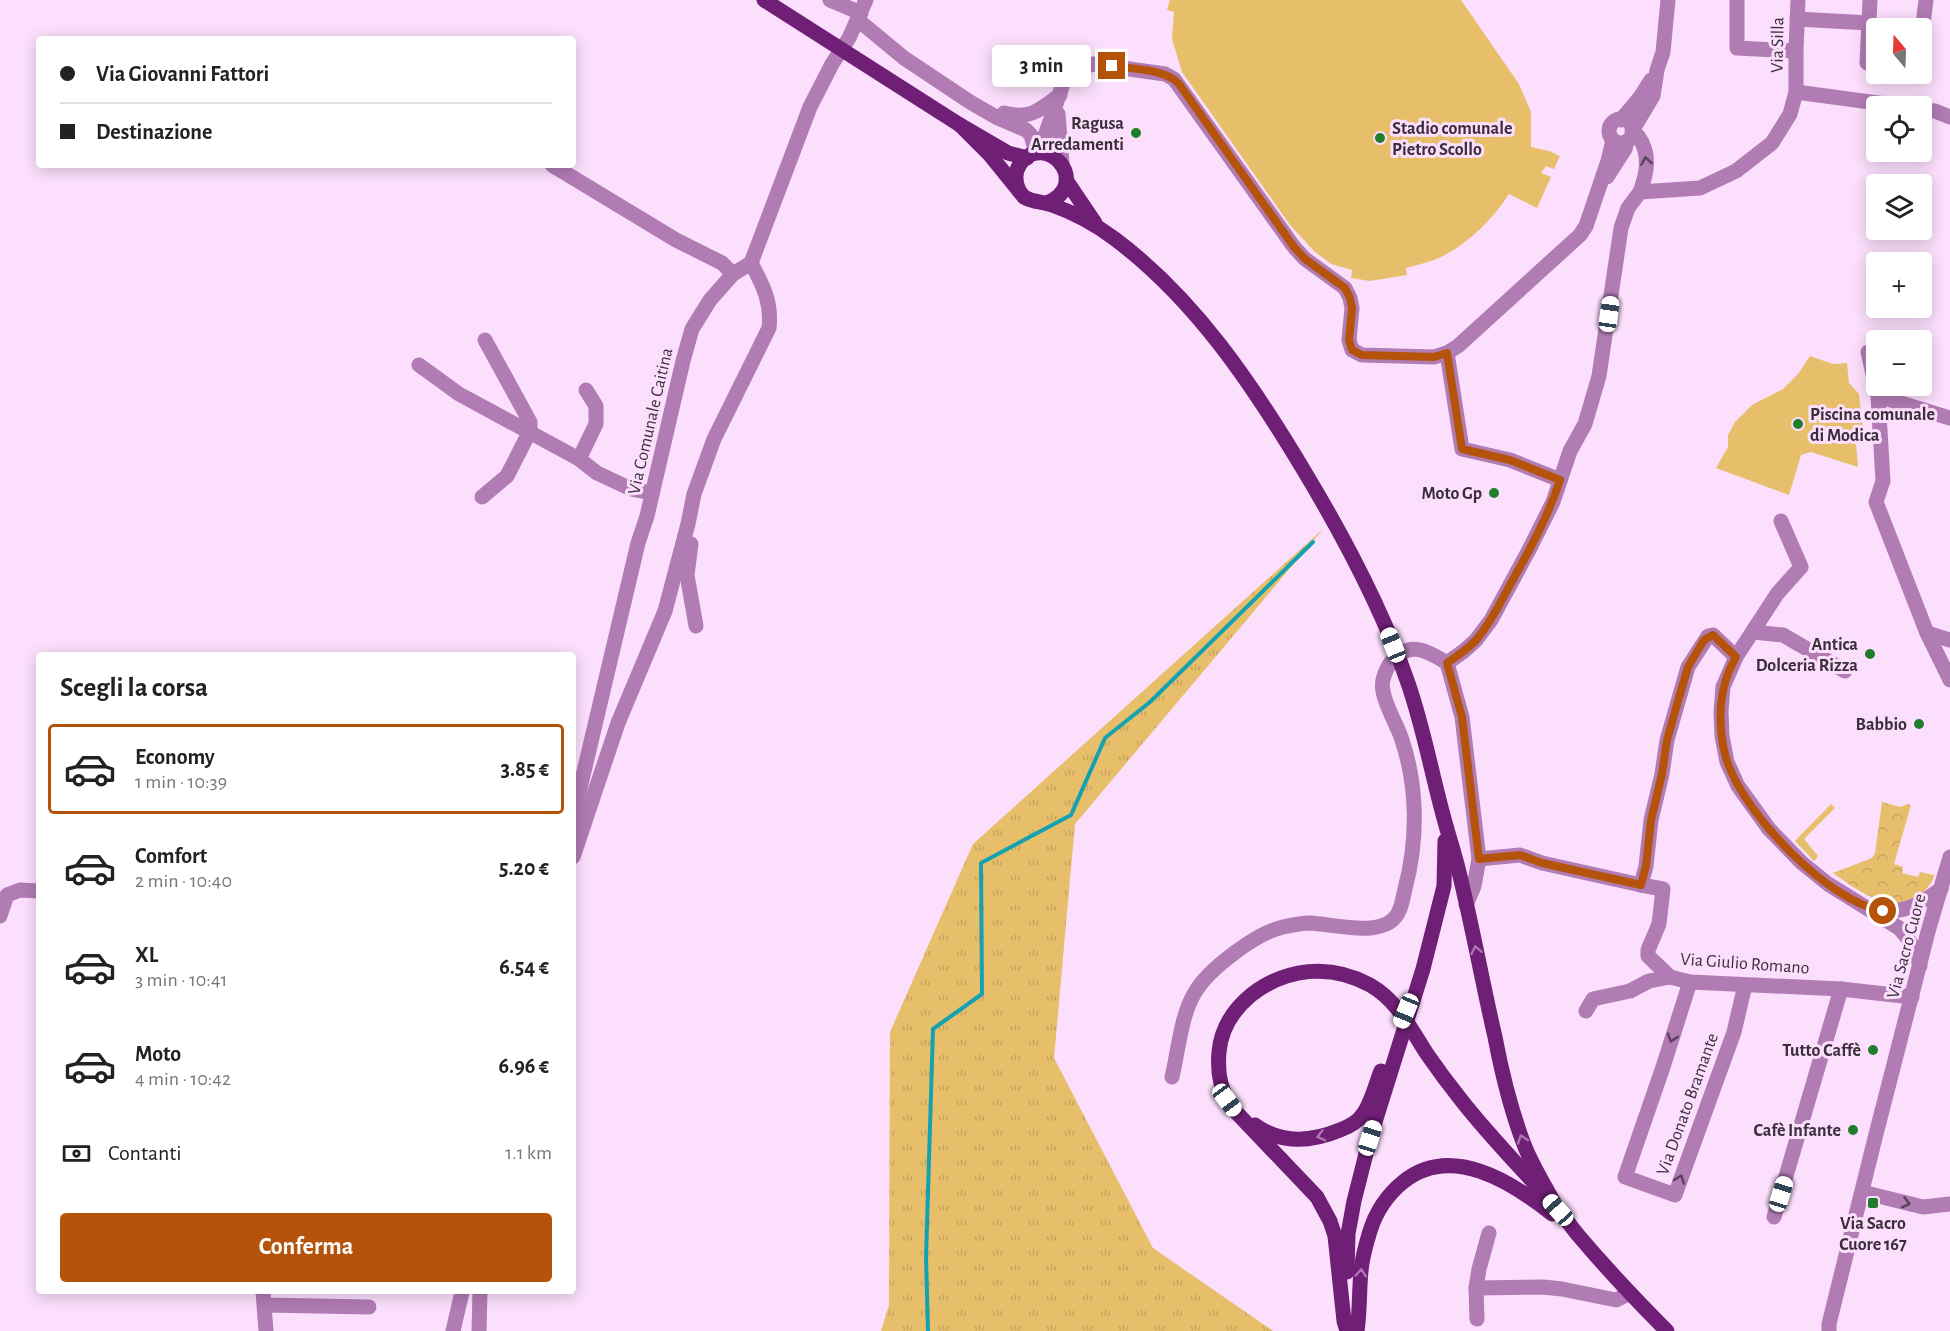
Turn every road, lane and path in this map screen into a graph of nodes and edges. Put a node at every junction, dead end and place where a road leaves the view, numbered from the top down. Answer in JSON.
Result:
{"nodes":[{"id":1,"x":764,"y":0,"type":"edge"},
{"id":2,"x":830,"y":0,"type":"edge"},
{"id":3,"x":1668,"y":0,"type":"edge"},
{"id":4,"x":1737,"y":0,"type":"edge"},
{"id":5,"x":1798,"y":0,"type":"edge"},
{"id":6,"x":1870,"y":0,"type":"edge"},
{"id":7,"x":1926,"y":0,"type":"edge"},
{"id":8,"x":862,"y":11,"type":"edge"},
{"id":9,"x":1869,"y":18,"type":"edge"},
{"id":10,"x":1924,"y":18,"type":"edge"},
{"id":11,"x":1797,"y":19,"type":"junction"},
{"id":12,"x":1866,"y":23,"type":"edge"},
{"id":13,"x":1796,"y":51,"type":"junction"},
{"id":14,"x":1657,"y":70,"type":"junction"},
{"id":15,"x":1796,"y":92,"type":"junction"},
{"id":16,"x":1059,"y":98,"type":"junction"},
{"id":17,"x":1866,"y":101,"type":"edge"},
{"id":18,"x":978,"y":106,"type":"junction"},
{"id":19,"x":1932,"y":111,"type":"edge"},
{"id":20,"x":1950,"y":117,"type":"edge"},
{"id":21,"x":1621,"y":120,"type":"junction"},
{"id":22,"x":960,"y":125,"type":"junction"},
{"id":23,"x":1626,"y":137,"type":"junction"},
{"id":24,"x":1034,"y":155,"type":"junction"},
{"id":25,"x":1062,"y":163,"type":"junction"},
{"id":26,"x":557,"y":168,"type":"edge"},
{"id":27,"x":1066,"y":180,"type":"junction"},
{"id":28,"x":1019,"y":191,"type":"junction"},
{"id":29,"x":1641,"y":192,"type":"junction"},
{"id":30,"x":1047,"y":203,"type":"junction"},
{"id":31,"x":1097,"y":226,"type":"junction"},
{"id":32,"x":751,"y":263,"type":"junction"},
{"id":33,"x":733,"y":274,"type":"junction"},
{"id":34,"x":485,"y":340,"type":"dead end"},
{"id":35,"x":1447,"y":353,"type":"junction"},
{"id":36,"x":419,"y":365,"type":"dead end"},
{"id":37,"x":586,"y":390,"type":"dead end"},
{"id":38,"x":1878,"y":396,"type":"joint"},
{"id":39,"x":1950,"y":418,"type":"edge"},
{"id":40,"x":530,"y":431,"type":"junction"},
{"id":41,"x":579,"y":459,"type":"junction"},
{"id":42,"x":1560,"y":480,"type":"junction"},
{"id":43,"x":652,"y":493,"type":"junction"},
{"id":44,"x":482,"y":497,"type":"dead end"},
{"id":45,"x":1780,"y":520,"type":"dead end"},
{"id":46,"x":688,"y":524,"type":"junction"},
{"id":47,"x":696,"y":626,"type":"dead end"},
{"id":48,"x":1753,"y":632,"type":"junction"},
{"id":49,"x":1927,"y":633,"type":"junction"},
{"id":50,"x":1950,"y":640,"type":"edge"},
{"id":51,"x":1736,"y":657,"type":"junction"},
{"id":52,"x":1447,"y":663,"type":"junction"},
{"id":53,"x":1845,"y":671,"type":"dead end"},
{"id":54,"x":1950,"y":680,"type":"edge"},
{"id":55,"x":591,"y":803,"type":"junction"},
{"id":56,"x":576,"y":804,"type":"edge"},
{"id":57,"x":576,"y":811,"type":"edge"},
{"id":58,"x":1445,"y":823,"type":"junction"},
{"id":59,"x":576,"y":848,"type":"edge"},
{"id":60,"x":1950,"y":857,"type":"edge"},
{"id":61,"x":1479,"y":859,"type":"junction"},
{"id":62,"x":1641,"y":885,"type":"junction"},
{"id":63,"x":1941,"y":889,"type":"junction"},
{"id":64,"x":36,"y":891,"type":"edge"},
{"id":65,"x":1466,"y":905,"type":"junction"},
{"id":66,"x":1869,"y":909,"type":"junction"},
{"id":67,"x":1906,"y":910,"type":"junction"},
{"id":68,"x":0,"y":916,"type":"edge"},
{"id":69,"x":1930,"y":925,"type":"junction"},
{"id":70,"x":1899,"y":928,"type":"junction"},
{"id":71,"x":1920,"y":966,"type":"junction"},
{"id":72,"x":1423,"y":969,"type":"junction"},
{"id":73,"x":1670,"y":977,"type":"junction"},
{"id":74,"x":1690,"y":982,"type":"junction"},
{"id":75,"x":1745,"y":985,"type":"junction"},
{"id":76,"x":1841,"y":989,"type":"junction"},
{"id":77,"x":1912,"y":997,"type":"junction"},
{"id":78,"x":1586,"y":1011,"type":"dead end"},
{"id":79,"x":1172,"y":1077,"type":"dead end"},
{"id":80,"x":1235,"y":1111,"type":"junction"},
{"id":81,"x":1862,"y":1192,"type":"junction"},
{"id":82,"x":1950,"y":1204,"type":"edge"},
{"id":83,"x":1558,"y":1210,"type":"junction"},
{"id":84,"x":1774,"y":1216,"type":"dead end"},
{"id":85,"x":1489,"y":1233,"type":"dead end"},
{"id":86,"x":1576,"y":1233,"type":"junction"},
{"id":87,"x":1476,"y":1288,"type":"junction"},
{"id":88,"x":1630,"y":1293,"type":"junction"},
{"id":89,"x":462,"y":1294,"type":"edge"},
{"id":90,"x":480,"y":1294,"type":"edge"},
{"id":91,"x":264,"y":1298,"type":"edge"},
{"id":92,"x":369,"y":1307,"type":"dead end"},
{"id":93,"x":1477,"y":1319,"type":"dead end"},
{"id":94,"x":1828,"y":1329,"type":"edge"},
{"id":95,"x":266,"y":1331,"type":"edge"},
{"id":96,"x":453,"y":1331,"type":"edge"},
{"id":97,"x":479,"y":1331,"type":"edge"},
{"id":98,"x":1349,"y":1331,"type":"edge"},
{"id":99,"x":1357,"y":1331,"type":"edge"},
{"id":100,"x":1667,"y":1331,"type":"edge"}],
"edges":[{"from":1,"to":22,"type":"main road"},
{"from":2,"to":8,"type":"street"},
{"from":3,"to":14,"type":"street"},
{"from":4,"to":13,"type":"street"},
{"from":5,"to":11,"type":"street","name":"Via Silla"},
{"from":6,"to":9,"type":"street"},
{"from":7,"to":10,"type":"street"},
{"from":8,"to":18,"type":"street"},
{"from":8,"to":32,"type":"street"},
{"from":11,"to":12,"type":"street"},
{"from":11,"to":13,"type":"street","name":"Via Silla"},
{"from":13,"to":15,"type":"street","name":"Via Silla"},
{"from":14,"to":21,"type":"street"},
{"from":14,"to":23,"type":"street"},
{"from":15,"to":17,"type":"street"},
{"from":15,"to":29,"type":"street","name":"Via Silla"},
{"from":16,"to":18,"type":"street"},
{"from":16,"to":24,"type":"street"},
{"from":16,"to":25,"type":"street"},
{"from":16,"to":35,"type":"street"},
{"from":18,"to":24,"type":"street"},
{"from":19,"to":20,"type":"street"},
{"from":21,"to":23,"type":"street"},
{"from":21,"to":23,"type":"street"},
{"from":22,"to":24,"type":"main road"},
{"from":22,"to":28,"type":"main road"},
{"from":29,"to":23,"type":"street","one_way":true},
{"from":23,"to":35,"type":"street"},
{"from":24,"to":25,"type":"main road"},
{"from":24,"to":28,"type":"main road"},
{"from":25,"to":27,"type":"main road"},
{"from":26,"to":33,"type":"street"},
{"from":27,"to":30,"type":"main road"},
{"from":27,"to":31,"type":"main road"},
{"from":28,"to":30,"type":"main road"},
{"from":29,"to":42,"type":"street"},
{"from":30,"to":31,"type":"main road"},
{"from":31,"to":58,"type":"main road"},
{"from":32,"to":33,"type":"street","name":"Via Comunale Caitina"},
{"from":32,"to":46,"type":"street"},
{"from":33,"to":43,"type":"street","name":"Via Comunale Caitina"},
{"from":34,"to":40,"type":"street"},
{"from":35,"to":42,"type":"street"},
{"from":36,"to":40,"type":"street"},
{"from":37,"to":41,"type":"street"},
{"from":38,"to":39,"type":"street"},
{"from":38,"to":49,"type":"street"},
{"from":40,"to":41,"type":"street"},
{"from":40,"to":44,"type":"street"},
{"from":41,"to":43,"type":"street"},
{"from":42,"to":52,"type":"street"},
{"from":43,"to":56,"type":"street","name":"Via Comunale Caitina"},
{"from":45,"to":48,"type":"street"},
{"from":46,"to":47,"type":"street"},
{"from":46,"to":55,"type":"street"},
{"from":48,"to":51,"type":"street"},
{"from":48,"to":53,"type":"street"},
{"from":49,"to":50,"type":"street"},
{"from":49,"to":54,"type":"street"},
{"from":51,"to":62,"type":"street"},
{"from":51,"to":66,"type":"street"},
{"from":52,"to":61,"type":"street"},
{"from":52,"to":79,"type":"street"},
{"from":55,"to":57,"type":"street"},
{"from":55,"to":59,"type":"street"},
{"from":58,"to":65,"type":"main road"},
{"from":58,"to":72,"type":"main road"},
{"from":60,"to":63,"type":"street","name":"Via Sacro Cuore"},
{"from":61,"to":62,"type":"street"},
{"from":61,"to":65,"type":"street"},
{"from":62,"to":73,"type":"street","name":"Via Giulio Romano"},
{"from":63,"to":67,"type":"street"},
{"from":63,"to":69,"type":"street","name":"Via Sacro Cuore"},
{"from":64,"to":68,"type":"street"},
{"from":83,"to":65,"type":"main road","one_way":true},
{"from":66,"to":67,"type":"street"},
{"from":66,"to":70,"type":"street"},
{"from":67,"to":69,"type":"street"},
{"from":69,"to":70,"type":"street"},
{"from":69,"to":71,"type":"street","name":"Via Sacro Cuore"},
{"from":70,"to":71,"type":"street"},
{"from":71,"to":77,"type":"street","name":"Via Sacro Cuore"},
{"from":72,"to":80,"type":"main road","one_way":true},
{"from":72,"to":98,"type":"main road"},
{"from":73,"to":74,"type":"street","name":"Via Giulio Romano"},
{"from":73,"to":78,"type":"street"},
{"from":74,"to":75,"type":"street","name":"Via Giulio Romano"},
{"from":74,"to":75,"type":"street","name":"Via Donato Bramante","one_way":true},
{"from":75,"to":76,"type":"street","name":"Via Giulio Romano"},
{"from":76,"to":77,"type":"street","name":"Via Giulio Romano"},
{"from":76,"to":84,"type":"street"},
{"from":77,"to":81,"type":"street","name":"Via Sacro Cuore"},
{"from":80,"to":83,"type":"main road"},
{"from":80,"to":98,"type":"main road"},
{"from":81,"to":82,"type":"street","one_way":true},
{"from":81,"to":94,"type":"street","name":"Via Sacro Cuore"},
{"from":83,"to":86,"type":"main road"},
{"from":85,"to":87,"type":"street"},
{"from":86,"to":88,"type":"main road"},
{"from":99,"to":86,"type":"main road","one_way":true},
{"from":87,"to":88,"type":"street"},
{"from":87,"to":93,"type":"street"},
{"from":88,"to":100,"type":"main road"},
{"from":89,"to":96,"type":"street"},
{"from":90,"to":97,"type":"street"},
{"from":91,"to":92,"type":"street"},
{"from":91,"to":95,"type":"street"}]}
